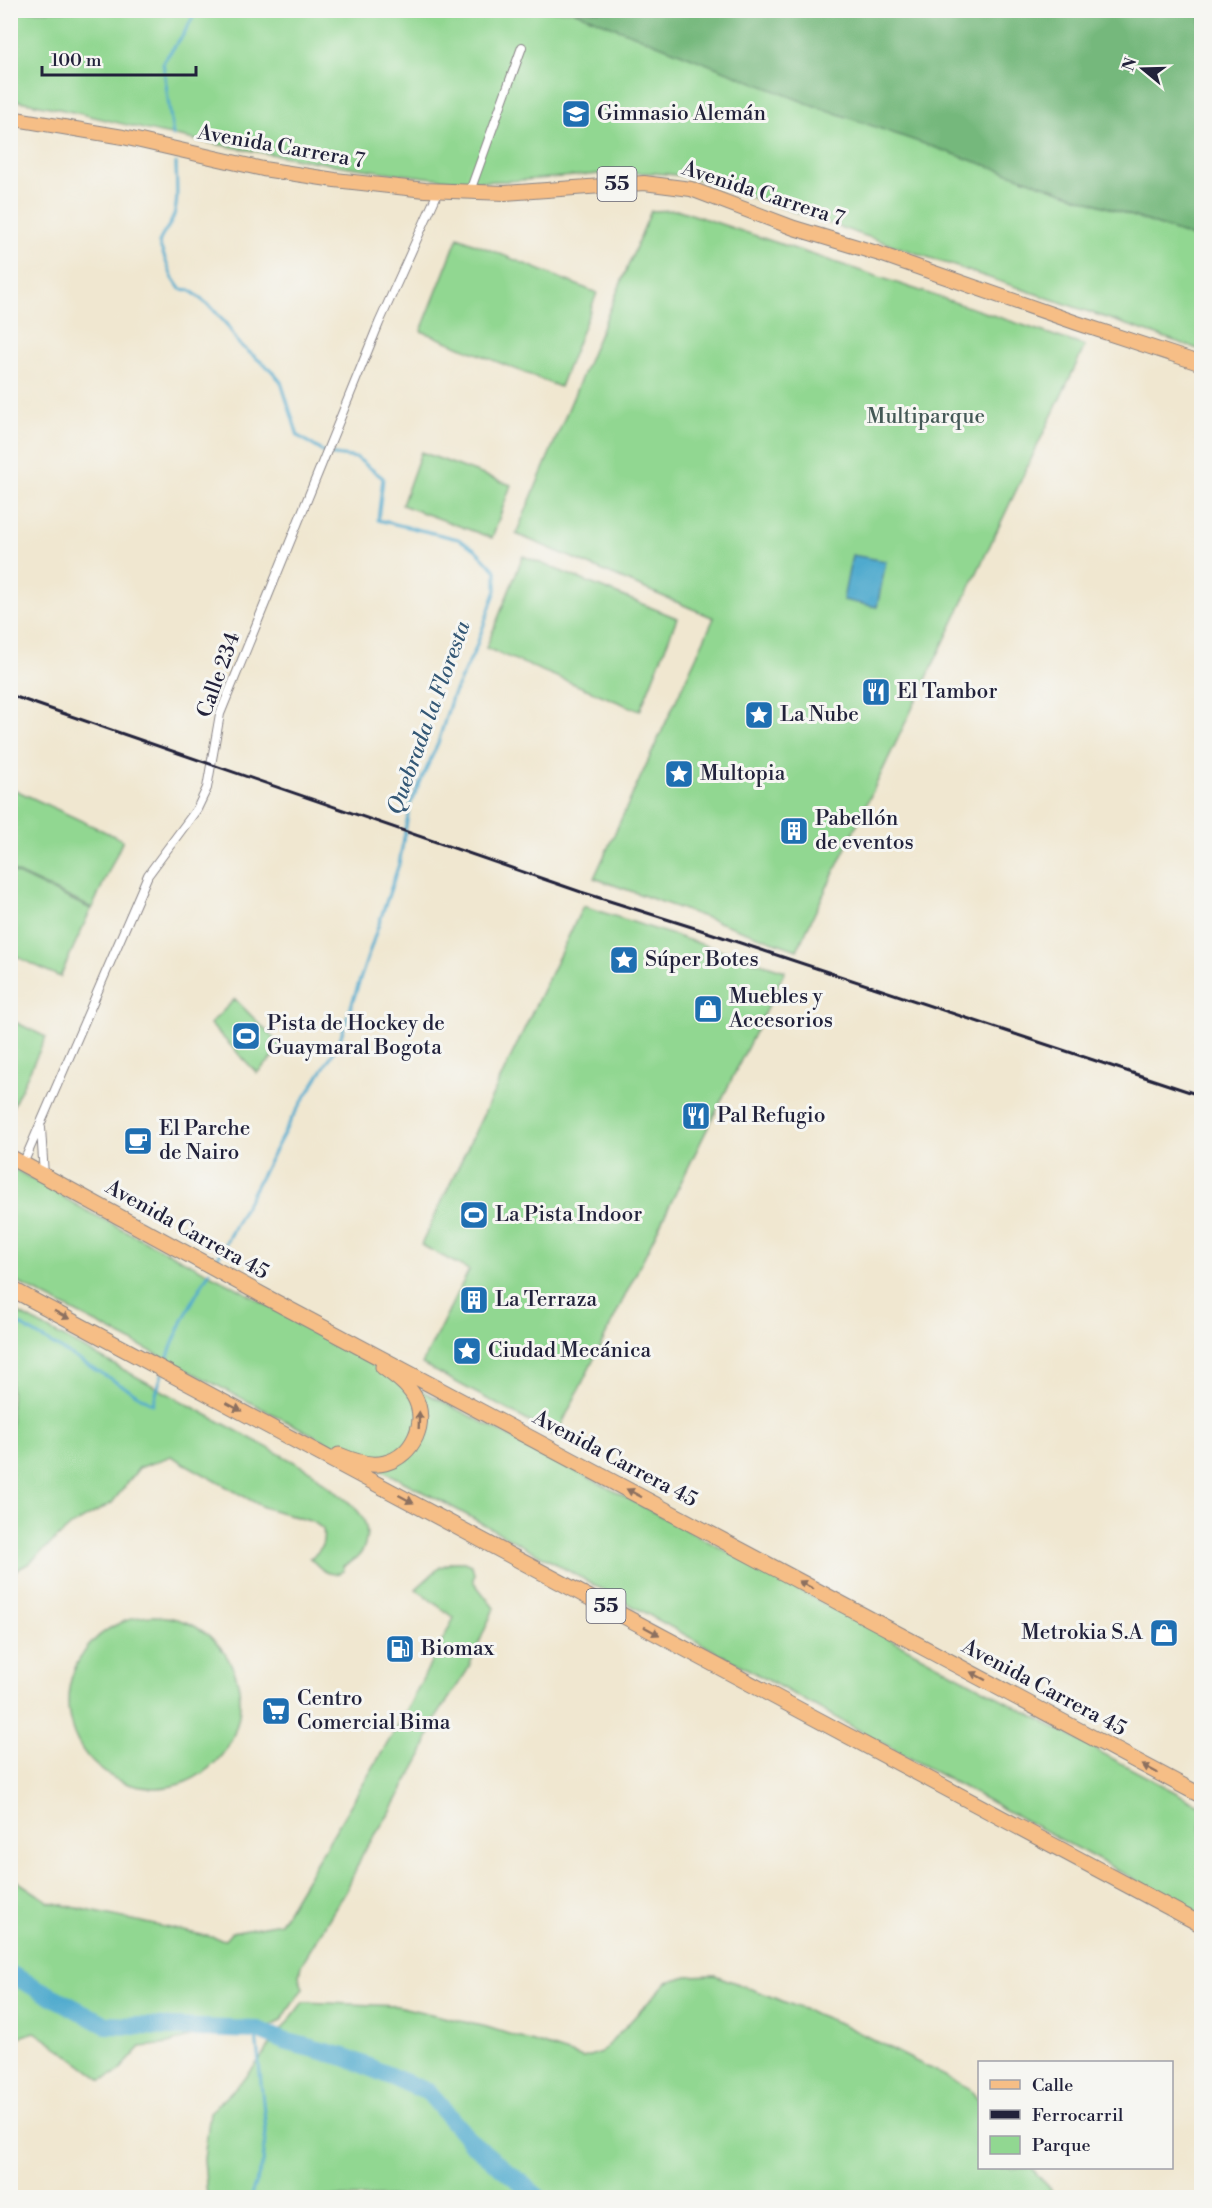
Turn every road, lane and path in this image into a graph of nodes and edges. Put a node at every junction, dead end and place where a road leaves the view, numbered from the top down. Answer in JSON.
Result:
{"nodes":[{"id":1,"x":522,"y":47,"type":"dead end"},
{"id":2,"x":10,"y":118,"type":"edge"},
{"id":3,"x":439,"y":190,"type":"junction"},
{"id":4,"x":470,"y":191,"type":"junction"},
{"id":5,"x":1202,"y":364,"type":"edge"},
{"id":6,"x":41,"y":1125,"type":"junction"},
{"id":7,"x":17,"y":1161,"type":"edge"},
{"id":8,"x":44,"y":1176,"type":"junction"},
{"id":9,"x":10,"y":1288,"type":"edge"},
{"id":10,"x":328,"y":1330,"type":"junction"},
{"id":11,"x":267,"y":1425,"type":"junction"},
{"id":12,"x":1202,"y":1796,"type":"edge"},
{"id":13,"x":1202,"y":1925,"type":"edge"}],
"edges":[{"from":1,"to":4,"type":"street"},
{"from":2,"to":3,"type":"main road","name":"Avenida Carrera 7","number":"55"},
{"from":3,"to":4,"type":"main road","name":"Avenida Carrera 7","number":"55"},
{"from":3,"to":6,"type":"street","name":"Calle 234"},
{"from":4,"to":5,"type":"main road","name":"Avenida Carrera 7","number":"55"},
{"from":6,"to":7,"type":"street","name":"Calle 234"},
{"from":6,"to":8,"type":"street"},
{"from":7,"to":8,"type":"highway","name":"Avenida Carrera 45"},
{"from":8,"to":10,"type":"highway","name":"Avenida Carrera 45"},
{"from":9,"to":11,"type":"highway","number":"55","one_way":true},
{"from":11,"to":10,"type":"highway","one_way":true},
{"from":12,"to":10,"type":"highway","name":"Avenida Carrera 45","one_way":true},
{"from":11,"to":13,"type":"highway","number":"55","one_way":true}]}
